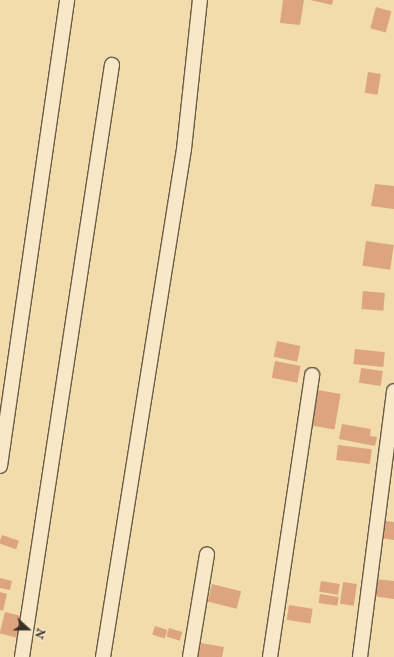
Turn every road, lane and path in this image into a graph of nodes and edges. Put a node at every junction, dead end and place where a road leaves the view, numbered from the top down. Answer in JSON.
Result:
{"nodes":[{"id":1,"x":67,"y":0,"type":"edge"},
{"id":2,"x":200,"y":0,"type":"edge"},
{"id":3,"x":112,"y":65,"type":"dead end"},
{"id":4,"x":312,"y":375,"type":"dead end"},
{"id":5,"x":394,"y":391,"type":"edge"},
{"id":6,"x":0,"y":466,"type":"edge"},
{"id":7,"x":207,"y":554,"type":"dead end"},
{"id":8,"x":22,"y":657,"type":"edge"},
{"id":9,"x":103,"y":657,"type":"edge"},
{"id":10,"x":190,"y":657,"type":"edge"},
{"id":11,"x":270,"y":657,"type":"edge"},
{"id":12,"x":360,"y":657,"type":"edge"}],
"edges":[{"from":1,"to":6,"type":"street"},
{"from":2,"to":9,"type":"street"},
{"from":3,"to":8,"type":"street"},
{"from":4,"to":11,"type":"street"},
{"from":5,"to":12,"type":"street"},
{"from":7,"to":10,"type":"street"}]}
